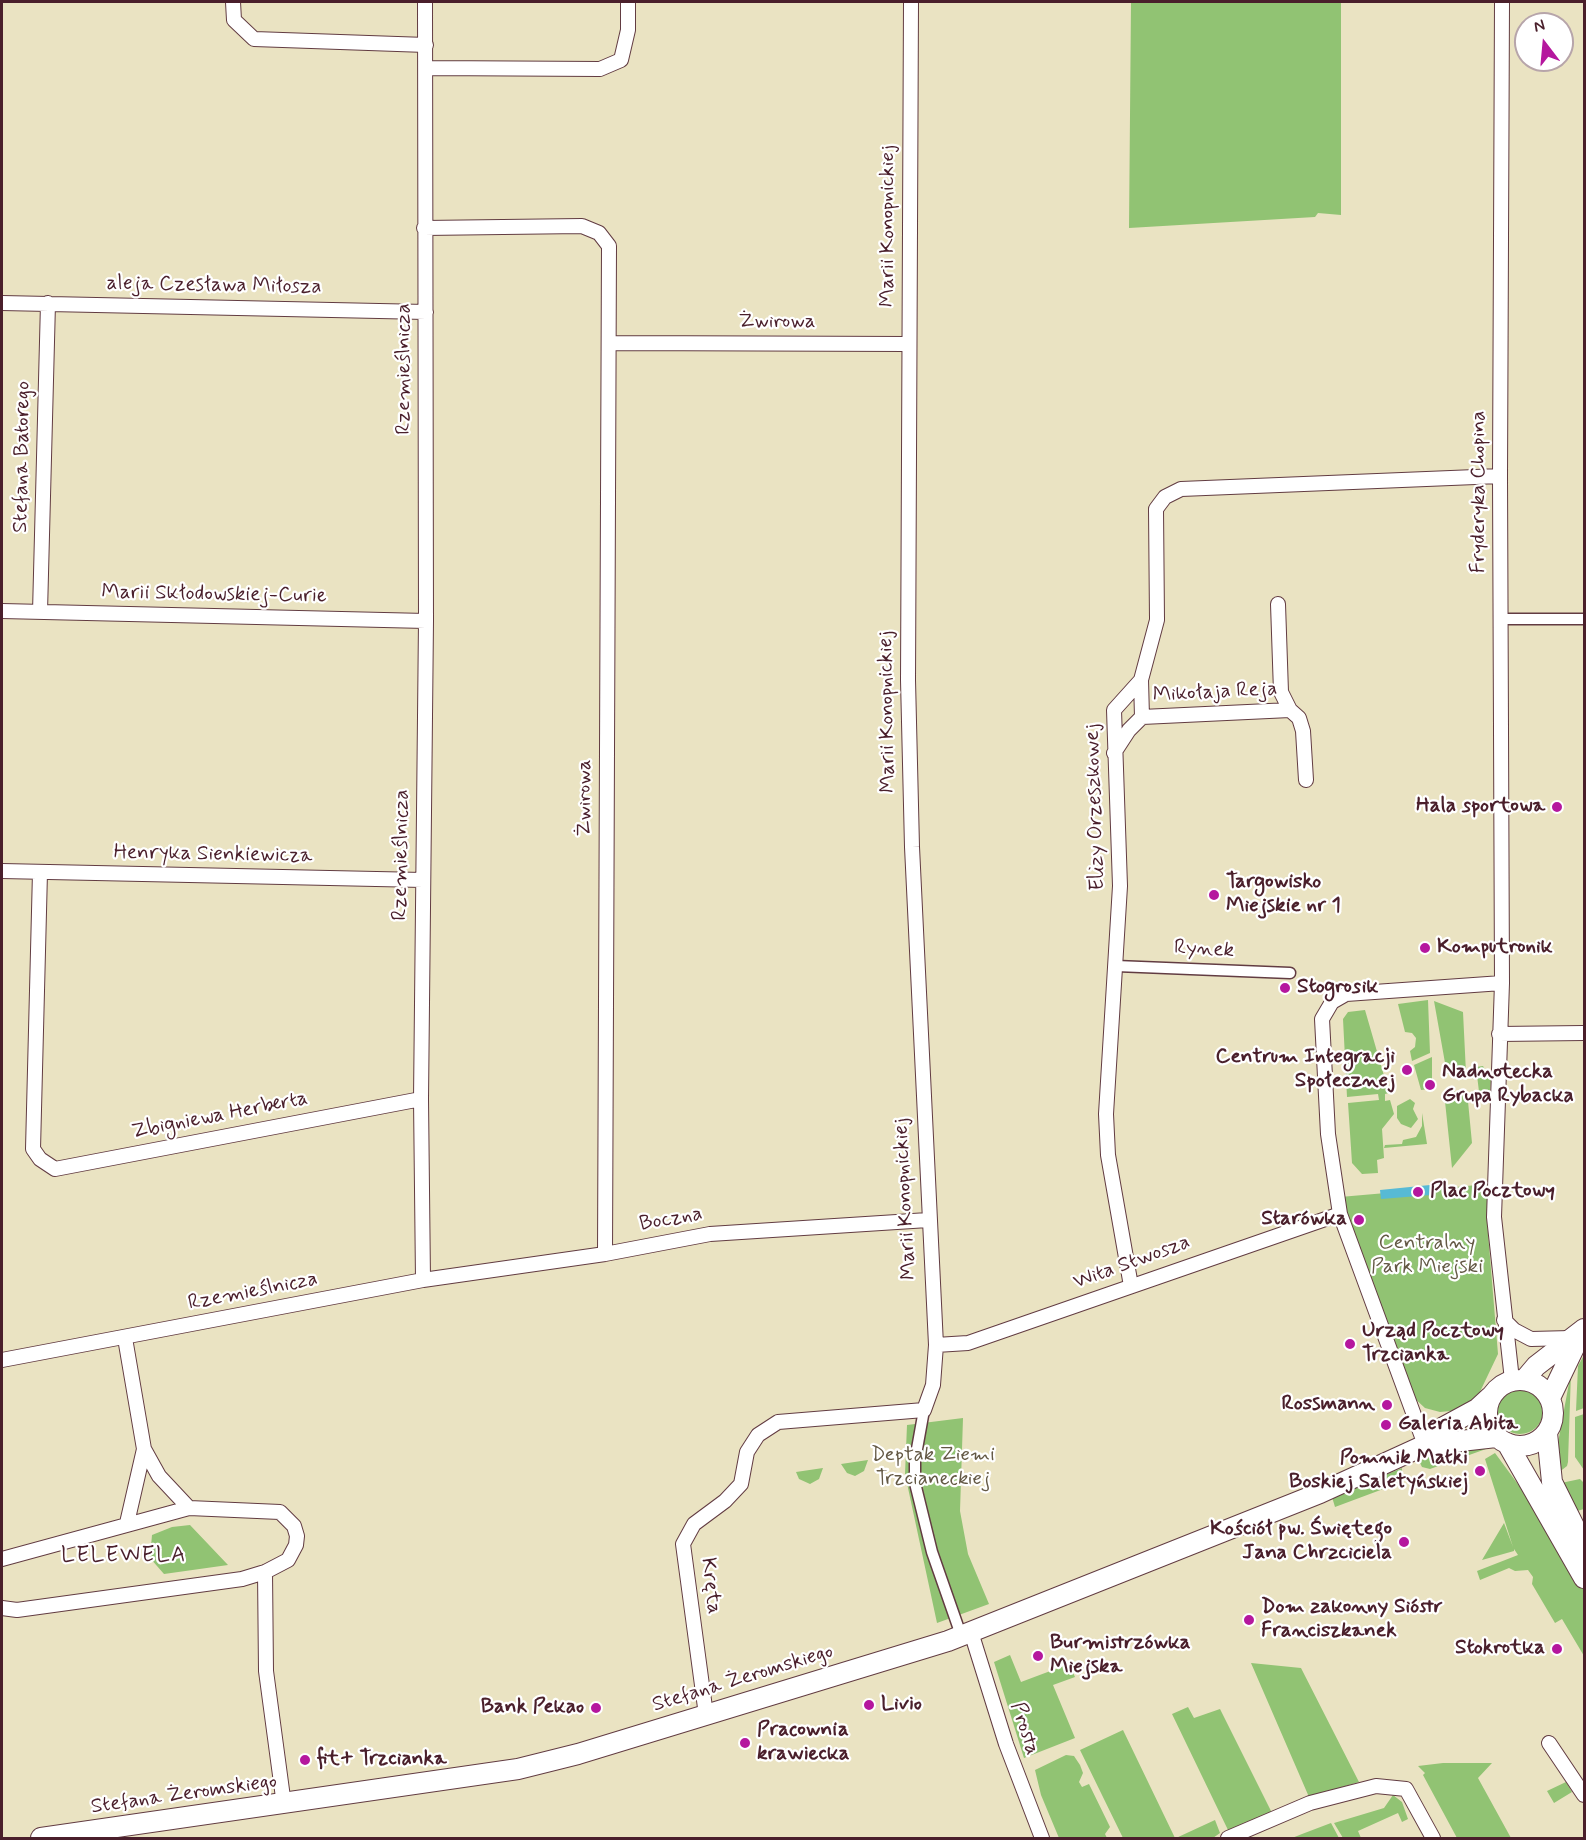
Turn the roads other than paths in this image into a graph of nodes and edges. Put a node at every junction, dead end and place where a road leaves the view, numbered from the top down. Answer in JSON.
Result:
{"nodes":[{"id":1,"x":233,"y":2,"type":"edge"},
{"id":2,"x":426,"y":2,"type":"edge"},
{"id":3,"x":628,"y":2,"type":"edge"},
{"id":4,"x":911,"y":2,"type":"edge"},
{"id":5,"x":1502,"y":2,"type":"edge"},
{"id":6,"x":426,"y":45,"type":"junction"},
{"id":7,"x":426,"y":68,"type":"junction"},
{"id":8,"x":424,"y":228,"type":"junction"},
{"id":9,"x":2,"y":303,"type":"edge"},
{"id":10,"x":48,"y":303,"type":"junction"},
{"id":11,"x":426,"y":312,"type":"junction"},
{"id":12,"x":609,"y":343,"type":"junction"},
{"id":13,"x":908,"y":344,"type":"junction"},
{"id":14,"x":1500,"y":476,"type":"junction"},
{"id":15,"x":1278,"y":604,"type":"dead end"},
{"id":16,"x":2,"y":612,"type":"edge"},
{"id":17,"x":40,"y":612,"type":"junction"},
{"id":18,"x":1502,"y":619,"type":"junction"},
{"id":19,"x":1584,"y":619,"type":"edge"},
{"id":20,"x":426,"y":621,"type":"junction"},
{"id":21,"x":1141,"y":680,"type":"junction"},
{"id":22,"x":1290,"y":710,"type":"junction"},
{"id":23,"x":1142,"y":717,"type":"junction"},
{"id":24,"x":1114,"y":753,"type":"junction"},
{"id":25,"x":1306,"y":780,"type":"dead end"},
{"id":26,"x":2,"y":871,"type":"edge"},
{"id":27,"x":40,"y":872,"type":"junction"},
{"id":28,"x":423,"y":880,"type":"junction"},
{"id":29,"x":1116,"y":966,"type":"junction"},
{"id":30,"x":1290,"y":974,"type":"dead end"},
{"id":31,"x":1502,"y":983,"type":"junction"},
{"id":32,"x":1584,"y":1033,"type":"edge"},
{"id":33,"x":1499,"y":1034,"type":"junction"},
{"id":34,"x":421,"y":1099,"type":"junction"},
{"id":35,"x":1340,"y":1214,"type":"junction"},
{"id":36,"x":928,"y":1220,"type":"junction"},
{"id":37,"x":605,"y":1254,"type":"junction"},
{"id":38,"x":423,"y":1280,"type":"junction"},
{"id":39,"x":1131,"y":1286,"type":"junction"},
{"id":40,"x":1504,"y":1320,"type":"junction"},
{"id":41,"x":1580,"y":1334,"type":"edge"},
{"id":42,"x":125,"y":1338,"type":"junction"},
{"id":43,"x":936,"y":1345,"type":"junction"},
{"id":44,"x":2,"y":1360,"type":"edge"},
{"id":45,"x":1519,"y":1380,"type":"junction"},
{"id":46,"x":1490,"y":1397,"type":"junction"},
{"id":47,"x":1550,"y":1398,"type":"junction"},
{"id":48,"x":919,"y":1411,"type":"junction"},
{"id":49,"x":1547,"y":1433,"type":"junction"},
{"id":50,"x":1501,"y":1440,"type":"junction"},
{"id":51,"x":1425,"y":1445,"type":"junction"},
{"id":52,"x":144,"y":1449,"type":"junction"},
{"id":53,"x":189,"y":1508,"type":"junction"},
{"id":54,"x":127,"y":1523,"type":"junction"},
{"id":55,"x":1575,"y":1537,"type":"edge"},
{"id":56,"x":2,"y":1559,"type":"edge"},
{"id":57,"x":265,"y":1572,"type":"junction"},
{"id":58,"x":1584,"y":1578,"type":"edge"},
{"id":59,"x":2,"y":1608,"type":"edge"},
{"id":60,"x":966,"y":1634,"type":"junction"},
{"id":61,"x":706,"y":1715,"type":"junction"},
{"id":62,"x":1549,"y":1743,"type":"dead end"},
{"id":63,"x":1584,"y":1795,"type":"edge"},
{"id":64,"x":284,"y":1805,"type":"junction"},
{"id":65,"x":41,"y":1839,"type":"edge"},
{"id":66,"x":1042,"y":1839,"type":"edge"},
{"id":67,"x":1228,"y":1839,"type":"edge"},
{"id":68,"x":1433,"y":1839,"type":"edge"}],
"edges":[{"from":1,"to":6,"type":"street"},
{"from":2,"to":6,"type":"street","name":"Rzemieślnicza"},
{"from":3,"to":7,"type":"street"},
{"from":4,"to":13,"type":"street","name":"Marii Konopnickiej"},
{"from":5,"to":14,"type":"street","name":"Fryderyka Chopina"},
{"from":6,"to":7,"type":"street","name":"Rzemieślnicza"},
{"from":7,"to":8,"type":"street","name":"Rzemieślnicza"},
{"from":8,"to":11,"type":"street","name":"Rzemieślnicza"},
{"from":8,"to":12,"type":"street","name":"Żwirowa"},
{"from":9,"to":10,"type":"street","name":"aleja Czesława Miłosza"},
{"from":10,"to":11,"type":"street","name":"aleja Czesława Miłosza"},
{"from":10,"to":17,"type":"street","name":"Stefana Batorego"},
{"from":11,"to":20,"type":"street","name":"Rzemieślnicza"},
{"from":12,"to":13,"type":"street","name":"Żwirowa"},
{"from":12,"to":37,"type":"street","name":"Żwirowa"},
{"from":13,"to":36,"type":"street","name":"Marii Konopnickiej"},
{"from":14,"to":18,"type":"street","name":"Fryderyka Chopina"},
{"from":14,"to":21,"type":"street","name":"Elizy Orzeszkowej"},
{"from":15,"to":22,"type":"street","name":"Mikołaja Reja"},
{"from":16,"to":17,"type":"street","name":"Marii Skłodowskiej-Curie"},
{"from":17,"to":20,"type":"street","name":"Marii Skłodowskiej-Curie"},
{"from":18,"to":19,"type":"street"},
{"from":18,"to":31,"type":"street","name":"Fryderyka Chopina"},
{"from":20,"to":28,"type":"street","name":"Rzemieślnicza"},
{"from":21,"to":23,"type":"street","name":"Mikołaja Reja"},
{"from":21,"to":24,"type":"street","name":"Elizy Orzeszkowej"},
{"from":22,"to":23,"type":"street","name":"Mikołaja Reja"},
{"from":22,"to":25,"type":"street","name":"Mikołaja Reja"},
{"from":23,"to":24,"type":"street","name":"Mikołaja Reja"},
{"from":24,"to":29,"type":"street","name":"Elizy Orzeszkowej"},
{"from":26,"to":27,"type":"street","name":"Henryka Sienkiewicza"},
{"from":27,"to":28,"type":"street","name":"Henryka Sienkiewicza"},
{"from":27,"to":34,"type":"street","name":"Zbigniewa Herberta"},
{"from":28,"to":34,"type":"street","name":"Rzemieślnicza"},
{"from":29,"to":30,"type":"street","name":"Rynek"},
{"from":29,"to":39,"type":"street","name":"Elizy Orzeszkowej"},
{"from":31,"to":33,"type":"street"},
{"from":31,"to":35,"type":"street"},
{"from":32,"to":33,"type":"street"},
{"from":33,"to":40,"type":"street"},
{"from":34,"to":38,"type":"street","name":"Rzemieślnicza"},
{"from":35,"to":39,"type":"street","name":"Wita Stwosza"},
{"from":35,"to":51,"type":"street"},
{"from":36,"to":37,"type":"street","name":"Boczna"},
{"from":36,"to":43,"type":"street","name":"Marii Konopnickiej"},
{"from":37,"to":38,"type":"street","name":"Boczna"},
{"from":38,"to":42,"type":"street","name":"Rzemieślnicza"},
{"from":39,"to":43,"type":"street","name":"Wita Stwosza"},
{"from":40,"to":41,"type":"street"},
{"from":40,"to":45,"type":"street"},
{"from":41,"to":45,"type":"main road"},
{"from":41,"to":47,"type":"main road"},
{"from":42,"to":44,"type":"street","name":"Rzemieślnicza"},
{"from":42,"to":52,"type":"street"},
{"from":43,"to":48,"type":"street","name":"Marii Konopnickiej"},
{"from":45,"to":46,"type":"main road"},
{"from":45,"to":47,"type":"main road"},
{"from":46,"to":50,"type":"main road"},
{"from":46,"to":51,"type":"main road","name":"Stefana Żeromskiego"},
{"from":47,"to":49,"type":"main road"},
{"from":48,"to":60,"type":"street"},
{"from":48,"to":61,"type":"street","name":"Kręta"},
{"from":49,"to":50,"type":"main road"},
{"from":49,"to":55,"type":"main road"},
{"from":50,"to":51,"type":"main road","name":"Stefana Żeromskiego"},
{"from":50,"to":55,"type":"main road"},
{"from":51,"to":60,"type":"main road","name":"Stefana Żeromskiego"},
{"from":52,"to":53,"type":"street"},
{"from":52,"to":54,"type":"street"},
{"from":53,"to":54,"type":"street"},
{"from":53,"to":57,"type":"street"},
{"from":54,"to":56,"type":"street"},
{"from":55,"to":58,"type":"main road"},
{"from":57,"to":59,"type":"street"},
{"from":57,"to":64,"type":"street"},
{"from":60,"to":61,"type":"main road","name":"Stefana Żeromskiego"},
{"from":60,"to":66,"type":"street","name":"Prosta"},
{"from":61,"to":64,"type":"main road","name":"Stefana Żeromskiego"},
{"from":62,"to":63,"type":"street"},
{"from":64,"to":65,"type":"main road","name":"Stefana Żeromskiego"},
{"from":67,"to":68,"type":"street"}]}
